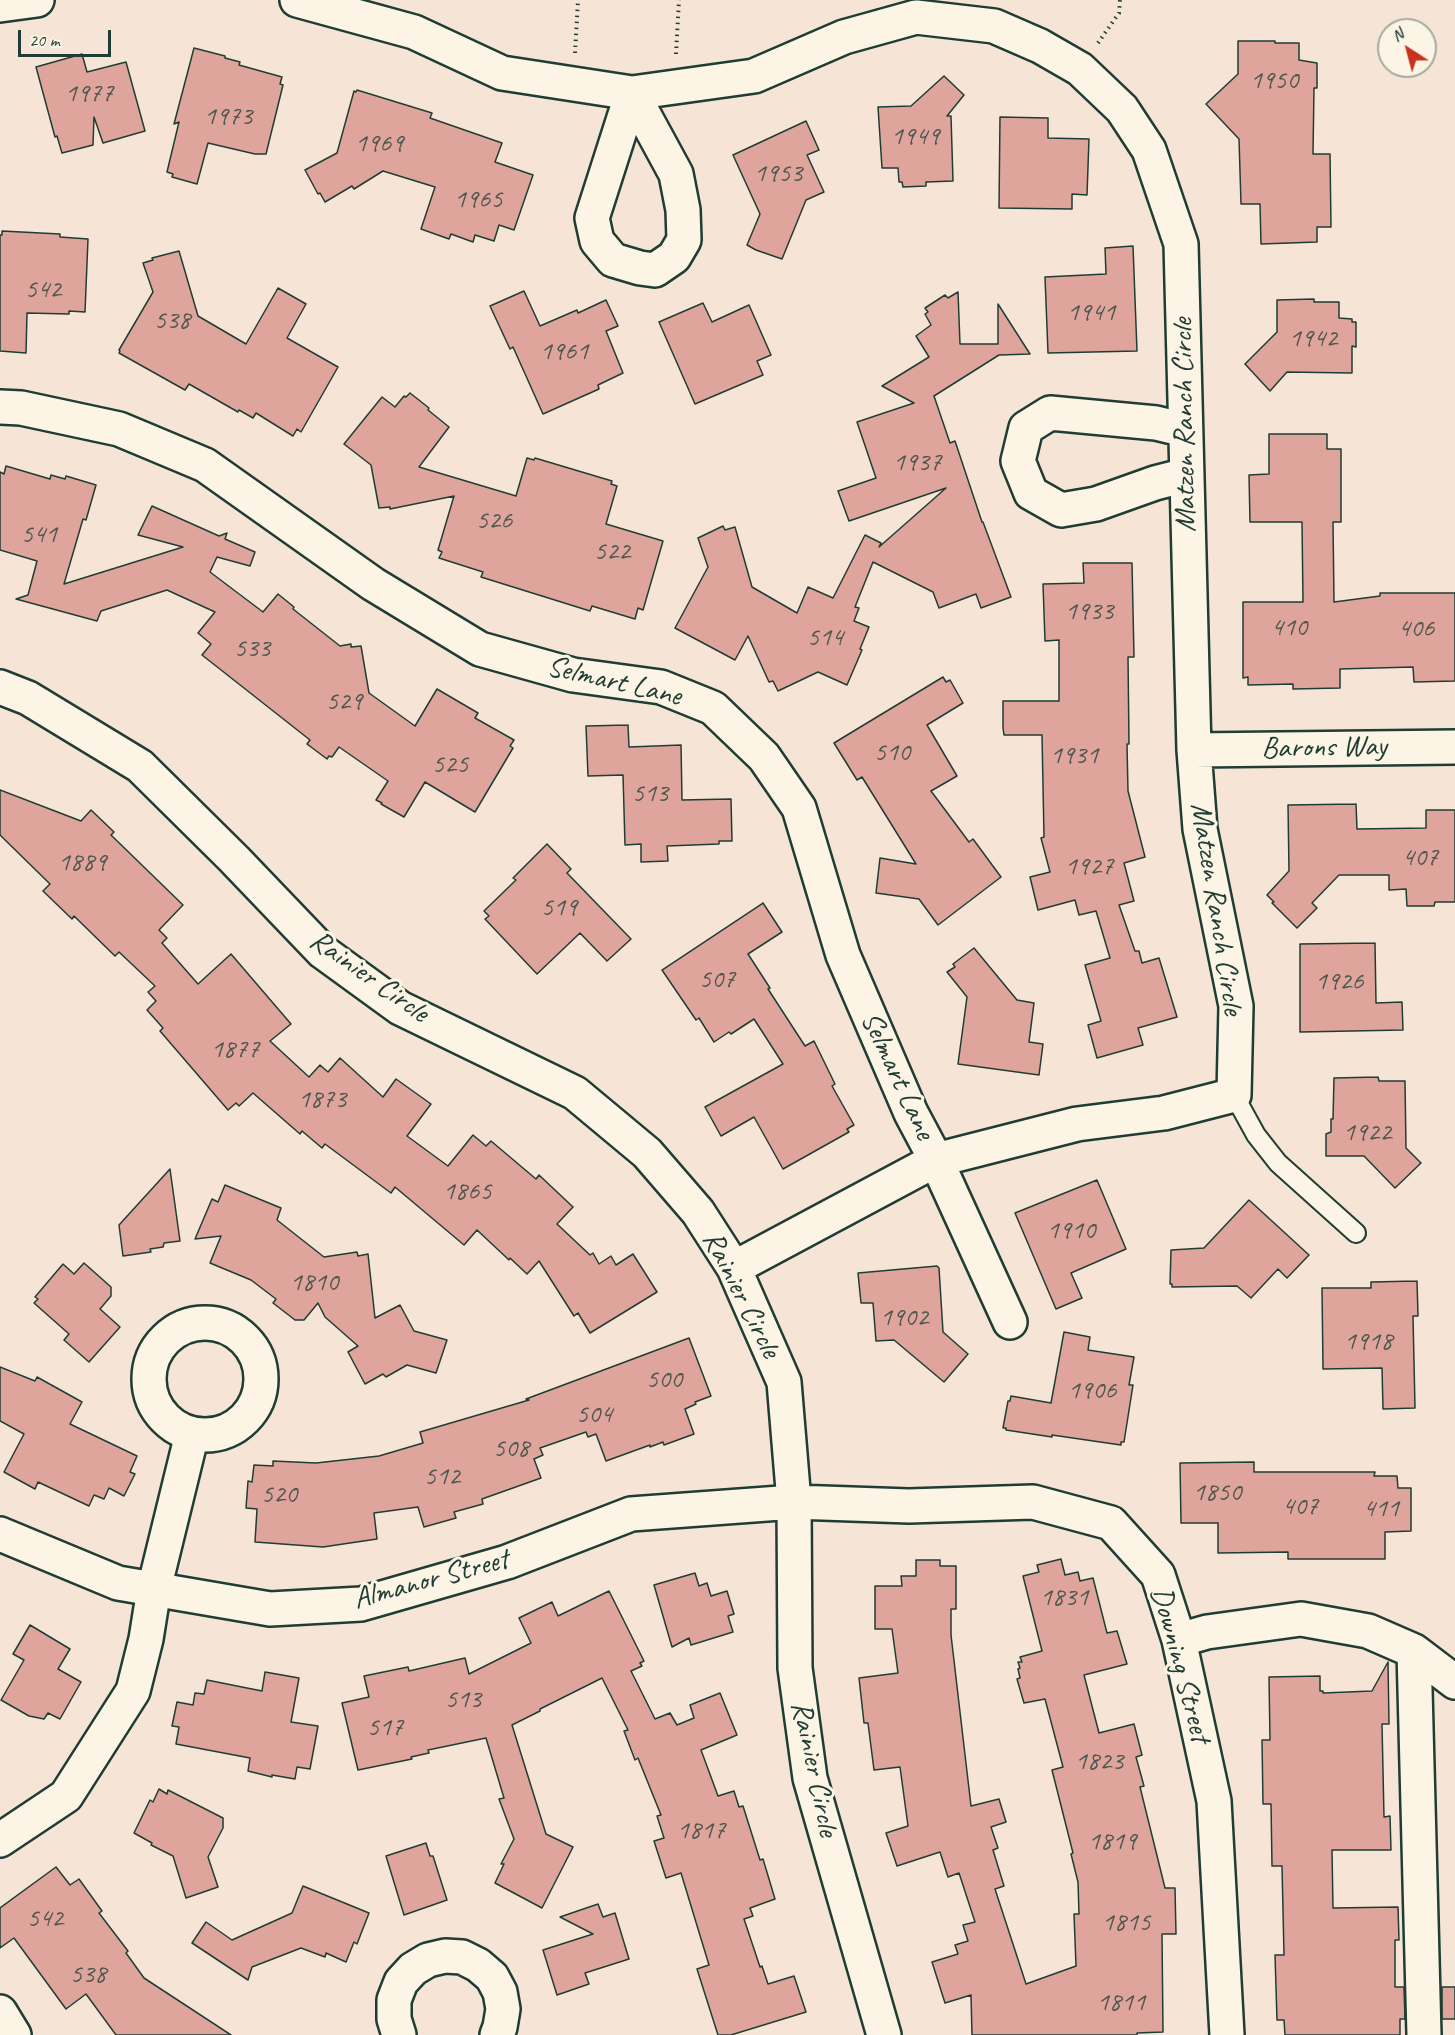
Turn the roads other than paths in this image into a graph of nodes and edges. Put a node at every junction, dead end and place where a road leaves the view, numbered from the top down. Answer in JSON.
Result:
{"nodes":[{"id":1,"x":37,"y":0,"type":"edge"},
{"id":2,"x":297,"y":0,"type":"edge"},
{"id":3,"x":0,"y":5,"type":"edge"},
{"id":4,"x":632,"y":93,"type":"junction"},
{"id":5,"x":0,"y":407,"type":"edge"},
{"id":6,"x":1185,"y":430,"type":"junction"},
{"id":7,"x":1186,"y":475,"type":"junction"},
{"id":8,"x":0,"y":687,"type":"edge"},
{"id":9,"x":1455,"y":747,"type":"edge"},
{"id":10,"x":1194,"y":750,"type":"junction"},
{"id":11,"x":1234,"y":1095,"type":"junction"},
{"id":12,"x":936,"y":1160,"type":"junction"},
{"id":13,"x":1356,"y":1233,"type":"dead end"},
{"id":14,"x":734,"y":1268,"type":"junction"},
{"id":15,"x":1010,"y":1322,"type":"dead end"},
{"id":16,"x":192,"y":1434,"type":"dead end"},
{"id":17,"x":794,"y":1502,"type":"junction"},
{"id":18,"x":0,"y":1534,"type":"edge"},
{"id":19,"x":154,"y":1589,"type":"junction"},
{"id":20,"x":1179,"y":1640,"type":"junction"},
{"id":21,"x":1414,"y":1651,"type":"junction"},
{"id":22,"x":1455,"y":1682,"type":"edge"},
{"id":23,"x":0,"y":1840,"type":"edge"},
{"id":24,"x":0,"y":2013,"type":"edge"},
{"id":25,"x":14,"y":2035,"type":"edge"},
{"id":26,"x":399,"y":2035,"type":"edge"},
{"id":27,"x":496,"y":2035,"type":"edge"},
{"id":28,"x":885,"y":2035,"type":"edge"},
{"id":29,"x":1227,"y":2035,"type":"edge"},
{"id":30,"x":1424,"y":2035,"type":"edge"}],
"edges":[{"from":1,"to":3,"type":"street"},
{"from":2,"to":4,"type":"street","name":"Matzen Ranch Circle"},
{"from":4,"to":4,"type":"street"},
{"from":4,"to":6,"type":"street","name":"Matzen Ranch Circle"},
{"from":5,"to":12,"type":"street","name":"Selmart Lane"},
{"from":6,"to":7,"type":"street","name":"Matzen Ranch Circle"},
{"from":6,"to":7,"type":"street"},
{"from":7,"to":10,"type":"street","name":"Matzen Ranch Circle"},
{"from":8,"to":14,"type":"street","name":"Rainier Circle"},
{"from":9,"to":10,"type":"street","name":"Barons Way"},
{"from":10,"to":11,"type":"street","name":"Matzen Ranch Circle"},
{"from":11,"to":12,"type":"street"},
{"from":11,"to":13,"type":"lane"},
{"from":12,"to":14,"type":"street"},
{"from":12,"to":15,"type":"street","name":"Selmart Lane"},
{"from":14,"to":17,"type":"street","name":"Rainier Circle"},
{"from":16,"to":19,"type":"street"},
{"from":17,"to":19,"type":"street","name":"Almanor Street"},
{"from":17,"to":20,"type":"street","name":"Downing Street"},
{"from":17,"to":28,"type":"street","name":"Rainier Circle"},
{"from":18,"to":19,"type":"street","name":"Almanor Street"},
{"from":19,"to":23,"type":"street"},
{"from":20,"to":21,"type":"street"},
{"from":20,"to":29,"type":"street","name":"Downing Street"},
{"from":21,"to":22,"type":"street"},
{"from":21,"to":30,"type":"street"},
{"from":24,"to":25,"type":"street"},
{"from":26,"to":27,"type":"street"}]}
